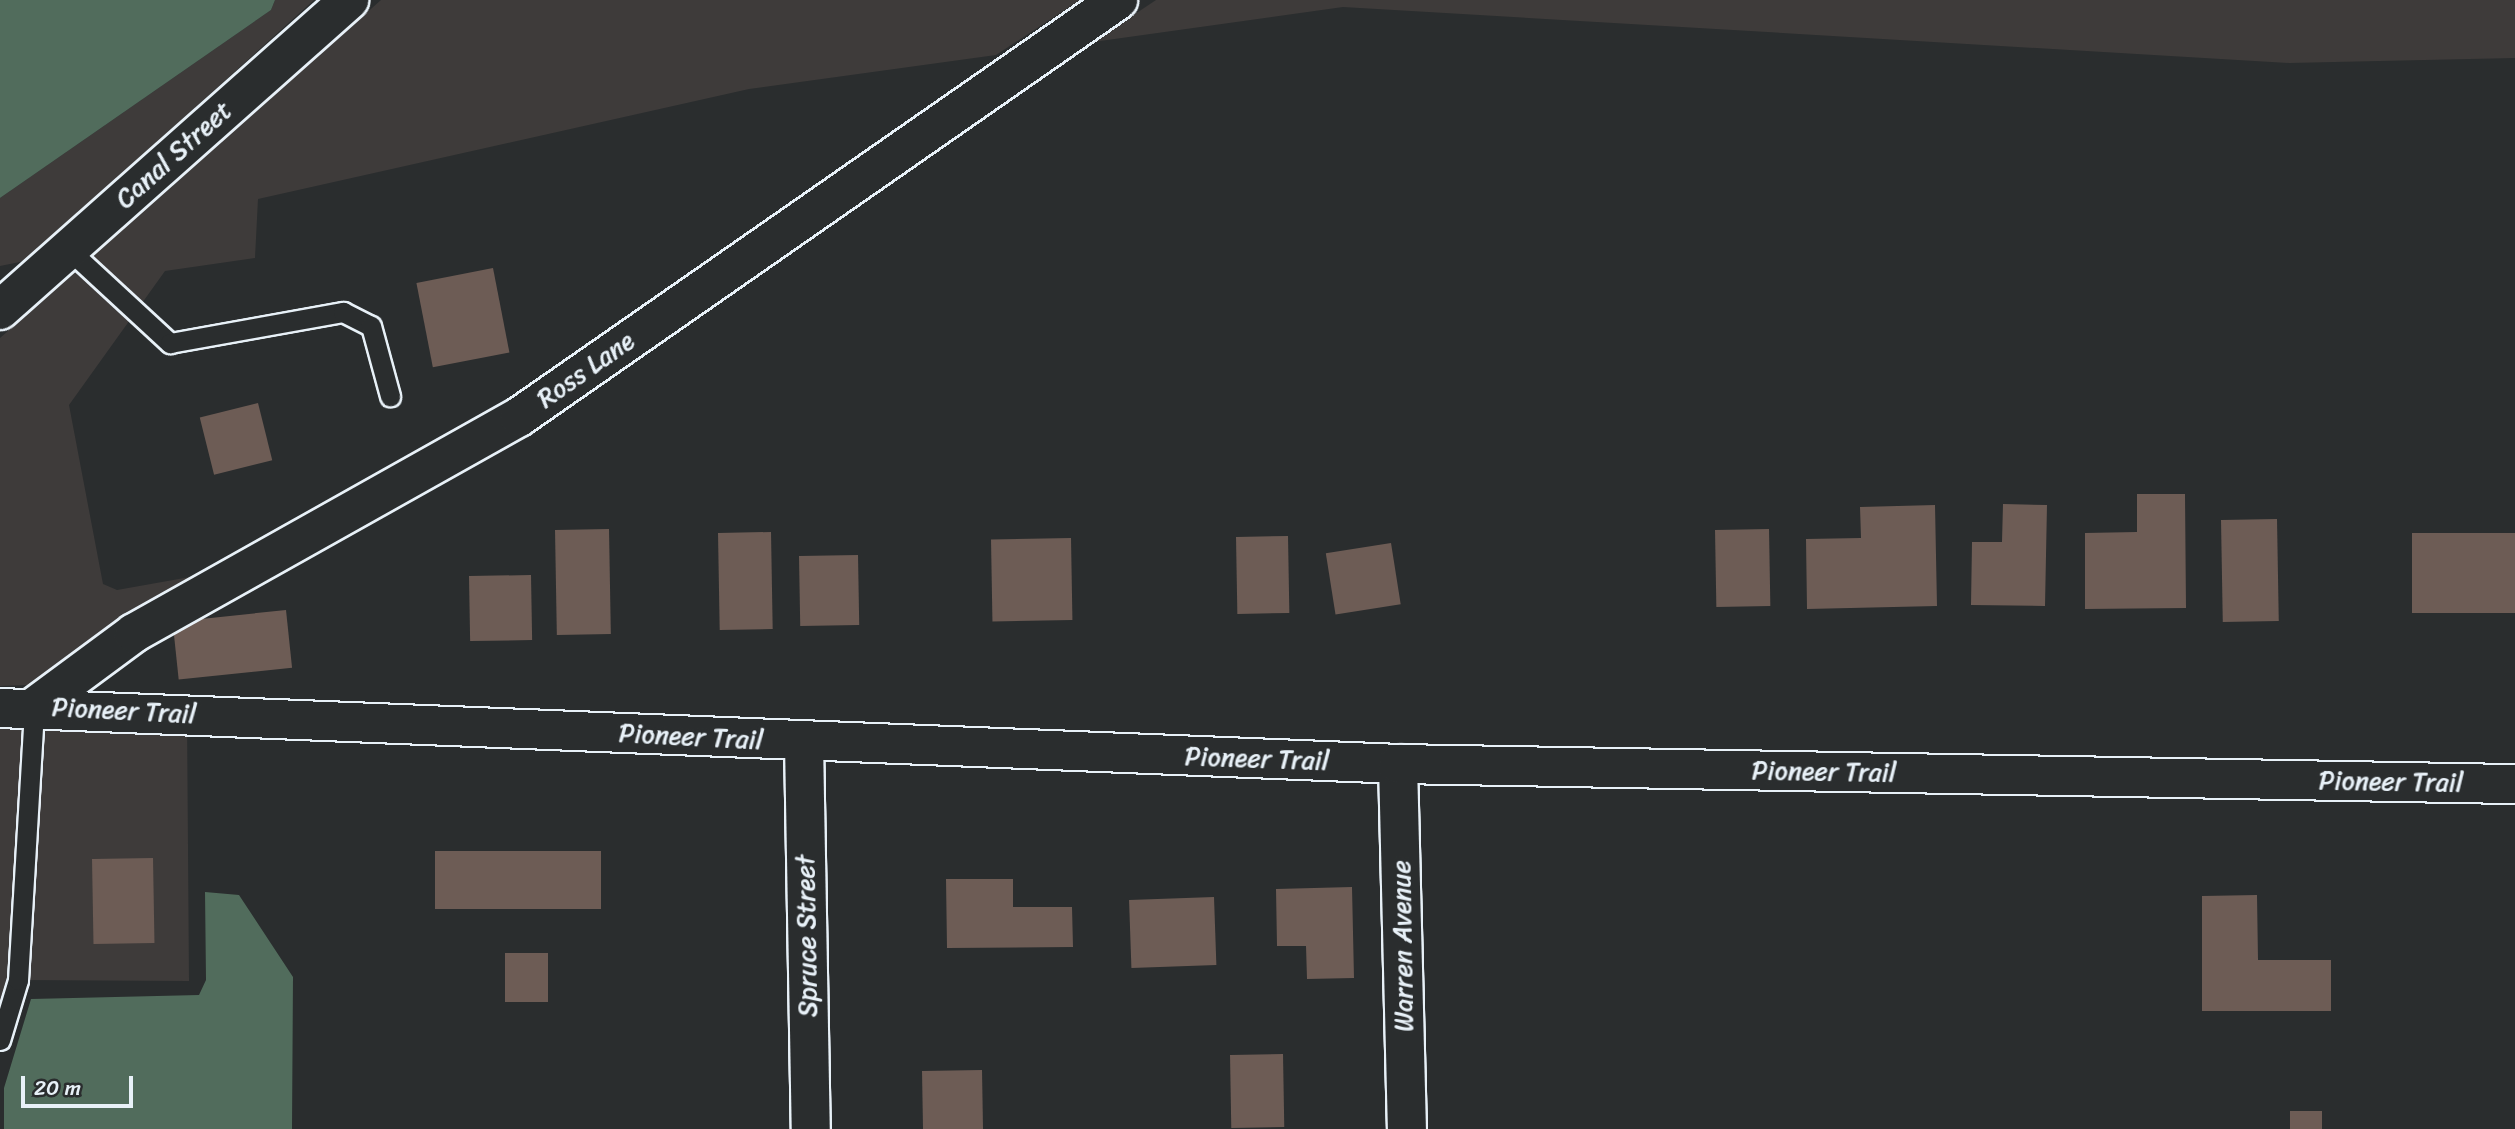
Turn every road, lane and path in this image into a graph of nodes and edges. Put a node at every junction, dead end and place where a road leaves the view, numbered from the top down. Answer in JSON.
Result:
{"nodes":[{"id":1,"x":1118,"y":0,"type":"edge"},
{"id":2,"x":337,"y":7,"type":"edge"},
{"id":3,"x":68,"y":249,"type":"junction"},
{"id":4,"x":0,"y":310,"type":"edge"},
{"id":5,"x":390,"y":396,"type":"dead end"},
{"id":6,"x":17,"y":707,"type":"edge"},
{"id":7,"x":804,"y":742,"type":"junction"},
{"id":8,"x":1398,"y":764,"type":"junction"},
{"id":9,"x":2515,"y":785,"type":"edge"},
{"id":10,"x":0,"y":1040,"type":"edge"},
{"id":11,"x":810,"y":1129,"type":"edge"},
{"id":12,"x":1407,"y":1129,"type":"edge"}],
"edges":[{"from":1,"to":6,"type":"street","name":"Ross Lane"},
{"from":2,"to":3,"type":"street","name":"Canal Street"},
{"from":3,"to":4,"type":"street","name":"Canal Street"},
{"from":3,"to":5,"type":"lane"},
{"from":6,"to":7,"type":"street","name":"Pioneer Trail"},
{"from":6,"to":10,"type":"lane"},
{"from":7,"to":8,"type":"street","name":"Pioneer Trail"},
{"from":7,"to":11,"type":"street","name":"Spruce Street"},
{"from":8,"to":9,"type":"street","name":"Pioneer Trail"},
{"from":8,"to":12,"type":"street","name":"Warren Avenue"}]}
